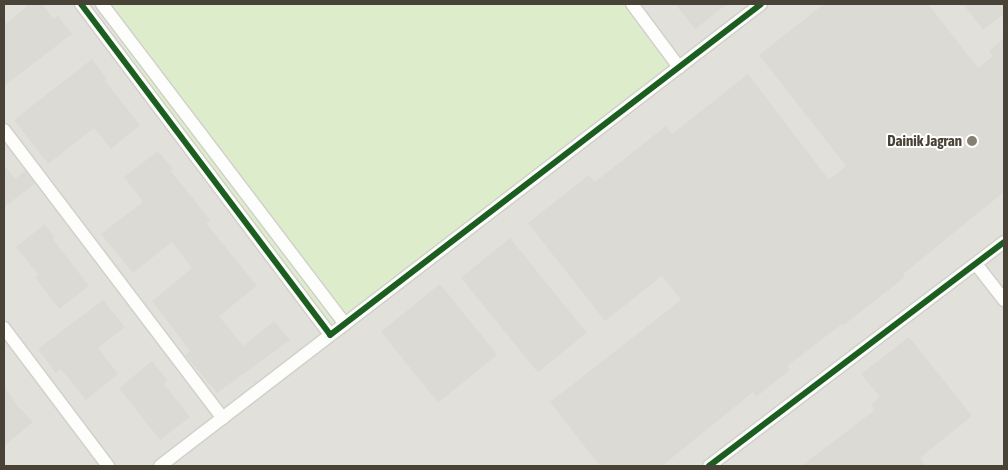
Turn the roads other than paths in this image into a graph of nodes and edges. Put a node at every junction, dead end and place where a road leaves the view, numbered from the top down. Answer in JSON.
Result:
{"nodes":[{"id":1,"x":80,"y":4,"type":"edge"},
{"id":2,"x":102,"y":4,"type":"edge"},
{"id":3,"x":632,"y":4,"type":"edge"},
{"id":4,"x":761,"y":4,"type":"edge"},
{"id":5,"x":679,"y":66,"type":"junction"},
{"id":6,"x":4,"y":130,"type":"edge"},
{"id":7,"x":1004,"y":242,"type":"edge"},
{"id":8,"x":976,"y":264,"type":"junction"},
{"id":9,"x":1004,"y":300,"type":"edge"},
{"id":10,"x":345,"y":324,"type":"junction"},
{"id":11,"x":4,"y":328,"type":"edge"},
{"id":12,"x":330,"y":335,"type":"junction"},
{"id":13,"x":223,"y":418,"type":"junction"},
{"id":14,"x":108,"y":466,"type":"edge"},
{"id":15,"x":160,"y":466,"type":"edge"},
{"id":16,"x":709,"y":466,"type":"edge"}],
"edges":[{"from":1,"to":12,"type":"street"},
{"from":2,"to":10,"type":"street"},
{"from":3,"to":5,"type":"street"},
{"from":4,"to":5,"type":"street"},
{"from":5,"to":10,"type":"street"},
{"from":6,"to":13,"type":"street"},
{"from":7,"to":8,"type":"street"},
{"from":8,"to":9,"type":"street"},
{"from":8,"to":16,"type":"street"},
{"from":10,"to":12,"type":"street"},
{"from":11,"to":14,"type":"street"},
{"from":12,"to":13,"type":"street"},
{"from":13,"to":15,"type":"street"}]}
